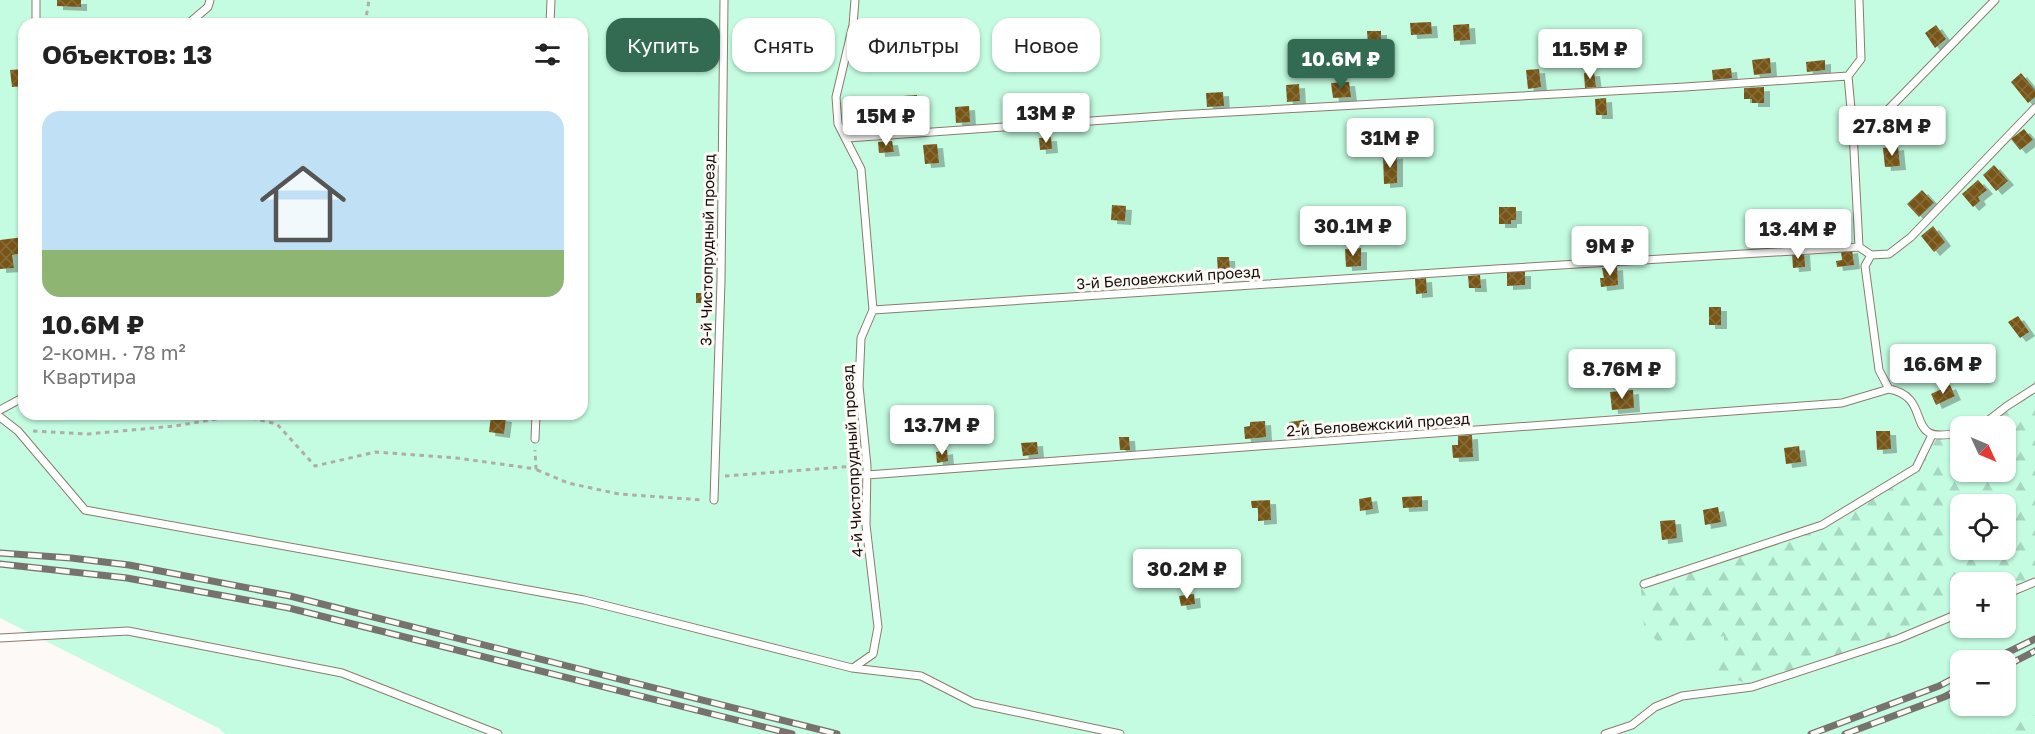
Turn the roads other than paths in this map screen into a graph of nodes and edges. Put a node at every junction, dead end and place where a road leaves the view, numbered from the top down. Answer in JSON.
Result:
{"nodes":[{"id":1,"x":36,"y":0,"type":"edge"},
{"id":2,"x":210,"y":0,"type":"edge"},
{"id":3,"x":551,"y":0,"type":"edge"},
{"id":4,"x":724,"y":0,"type":"edge"},
{"id":5,"x":855,"y":0,"type":"edge"},
{"id":6,"x":1860,"y":0,"type":"edge"},
{"id":7,"x":1995,"y":0,"type":"edge"},
{"id":8,"x":36,"y":18,"type":"edge"},
{"id":9,"x":195,"y":18,"type":"edge"},
{"id":10,"x":550,"y":18,"type":"edge"},
{"id":11,"x":1848,"y":76,"type":"junction"},
{"id":12,"x":2035,"y":108,"type":"edge"},
{"id":13,"x":1853,"y":131,"type":"junction"},
{"id":14,"x":847,"y":138,"type":"junction"},
{"id":15,"x":1859,"y":248,"type":"junction"},
{"id":16,"x":1870,"y":255,"type":"junction"},
{"id":17,"x":873,"y":310,"type":"junction"},
{"id":18,"x":2035,"y":388,"type":"edge"},
{"id":19,"x":1889,"y":389,"type":"junction"},
{"id":20,"x":18,"y":400,"type":"edge"},
{"id":21,"x":0,"y":410,"type":"edge"},
{"id":22,"x":1995,"y":416,"type":"edge"},
{"id":23,"x":0,"y":417,"type":"edge"},
{"id":24,"x":536,"y":420,"type":"edge"},
{"id":25,"x":1950,"y":434,"type":"edge"},
{"id":26,"x":1932,"y":435,"type":"junction"},
{"id":27,"x":535,"y":439,"type":"road end"},
{"id":28,"x":867,"y":476,"type":"junction"},
{"id":29,"x":714,"y":500,"type":"road end"},
{"id":30,"x":2035,"y":582,"type":"edge"},
{"id":31,"x":1644,"y":584,"type":"dead end"},
{"id":32,"x":2016,"y":590,"type":"edge"},
{"id":33,"x":1950,"y":617,"type":"edge"},
{"id":34,"x":0,"y":638,"type":"edge"},
{"id":35,"x":852,"y":668,"type":"junction"},
{"id":36,"x":498,"y":734,"type":"edge"},
{"id":37,"x":1120,"y":734,"type":"edge"},
{"id":38,"x":1605,"y":734,"type":"edge"}],
"edges":[{"from":1,"to":8,"type":"lane"},
{"from":2,"to":9,"type":"lane"},
{"from":3,"to":10,"type":"lane"},
{"from":4,"to":29,"type":"lane","name":"3-й Чистопрудный проезд"},
{"from":5,"to":14,"type":"lane","name":"4-й Чистопрудный проезд"},
{"from":6,"to":11,"type":"lane"},
{"from":7,"to":13,"type":"lane"},
{"from":11,"to":13,"type":"lane"},
{"from":11,"to":14,"type":"lane"},
{"from":12,"to":16,"type":"lane"},
{"from":13,"to":15,"type":"lane"},
{"from":14,"to":17,"type":"lane","name":"4-й Чистопрудный проезд"},
{"from":15,"to":16,"type":"lane"},
{"from":15,"to":17,"type":"lane","name":"3-й Беловежский проезд"},
{"from":16,"to":19,"type":"lane"},
{"from":17,"to":28,"type":"lane","name":"4-й Чистопрудный проезд"},
{"from":18,"to":22,"type":"lane"},
{"from":19,"to":26,"type":"lane"},
{"from":19,"to":28,"type":"lane","name":"2-й Беловежский проезд"},
{"from":20,"to":21,"type":"lane"},
{"from":23,"to":35,"type":"lane"},
{"from":24,"to":27,"type":"lane"},
{"from":25,"to":26,"type":"lane"},
{"from":26,"to":31,"type":"lane"},
{"from":28,"to":35,"type":"lane","name":"4-й Чистопрудный проезд"},
{"from":30,"to":32,"type":"lane"},
{"from":33,"to":38,"type":"lane"},
{"from":34,"to":36,"type":"lane"},
{"from":35,"to":37,"type":"lane"}]}
